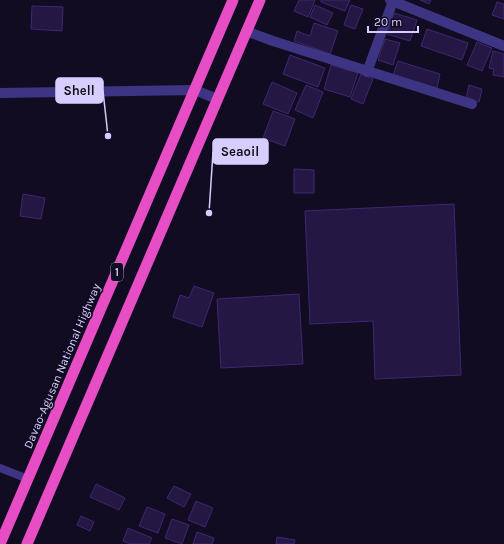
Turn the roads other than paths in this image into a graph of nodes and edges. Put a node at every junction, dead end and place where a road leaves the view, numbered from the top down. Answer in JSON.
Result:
{"nodes":[{"id":1,"x":233,"y":0,"type":"edge"},
{"id":2,"x":260,"y":0,"type":"edge"},
{"id":3,"x":392,"y":1,"type":"edge"},
{"id":4,"x":246,"y":31,"type":"junction"},
{"id":5,"x":504,"y":46,"type":"edge"},
{"id":6,"x":367,"y":72,"type":"junction"},
{"id":7,"x":195,"y":90,"type":"junction"},
{"id":8,"x":0,"y":93,"type":"edge"},
{"id":9,"x":217,"y":99,"type":"junction"},
{"id":10,"x":472,"y":104,"type":"dead end"},
{"id":11,"x":0,"y":468,"type":"edge"},
{"id":12,"x":28,"y":479,"type":"junction"},
{"id":13,"x":0,"y":544,"type":"edge"},
{"id":14,"x":27,"y":544,"type":"edge"}],
"edges":[{"from":1,"to":7,"type":"highway","name":"Davao-Agusan National Highway","number":"1"},
{"from":2,"to":4,"type":"highway","number":"1"},
{"from":3,"to":5,"type":"street"},
{"from":3,"to":6,"type":"street"},
{"from":4,"to":6,"type":"street"},
{"from":4,"to":9,"type":"highway","number":"1"},
{"from":6,"to":10,"type":"street"},
{"from":7,"to":8,"type":"street"},
{"from":7,"to":9,"type":"street"},
{"from":7,"to":12,"type":"highway","name":"Davao-Agusan National Highway","number":"1"},
{"from":9,"to":14,"type":"highway","number":"1"},
{"from":11,"to":12,"type":"lane"},
{"from":12,"to":13,"type":"highway","name":"Davao-Agusan National Highway","number":"1"}]}
